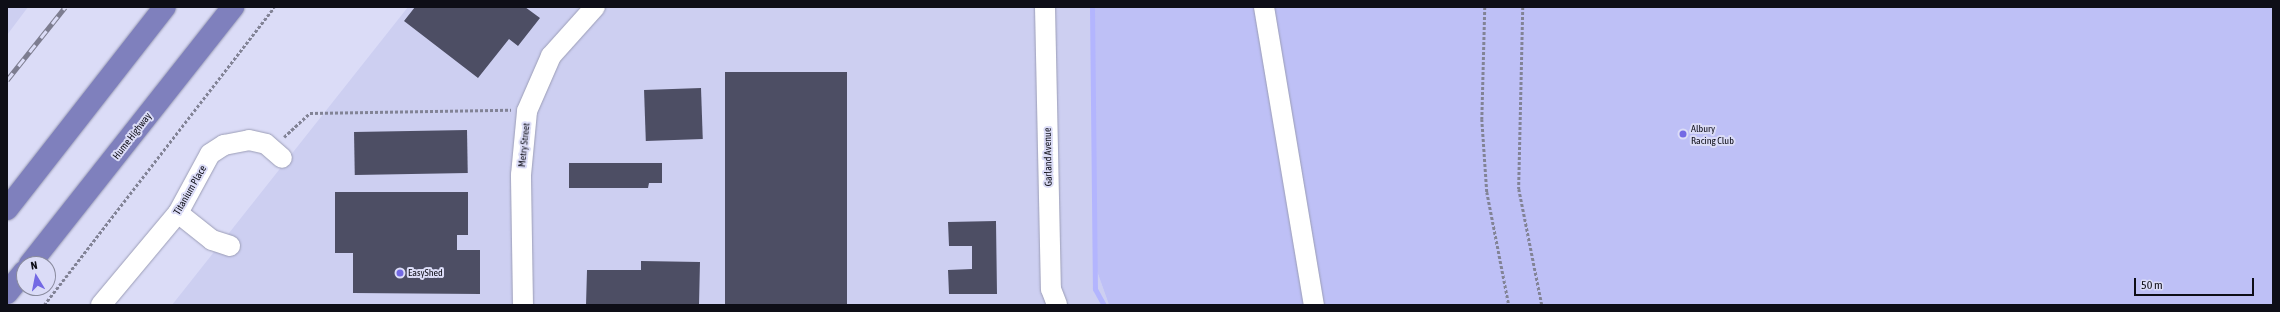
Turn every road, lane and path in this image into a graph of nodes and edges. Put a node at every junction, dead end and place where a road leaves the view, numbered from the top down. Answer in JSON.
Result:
{"nodes":[{"id":1,"x":165,"y":7,"type":"edge"},
{"id":2,"x":233,"y":7,"type":"edge"},
{"id":3,"x":274,"y":7,"type":"edge"},
{"id":4,"x":596,"y":7,"type":"edge"},
{"id":5,"x":1045,"y":7,"type":"edge"},
{"id":6,"x":1264,"y":7,"type":"edge"},
{"id":7,"x":1485,"y":7,"type":"edge"},
{"id":8,"x":1523,"y":7,"type":"edge"},
{"id":9,"x":497,"y":109,"type":"dead end"},
{"id":10,"x":278,"y":154,"type":"joint"},
{"id":11,"x":7,"y":209,"type":"edge"},
{"id":12,"x":178,"y":213,"type":"junction"},
{"id":13,"x":230,"y":246,"type":"dead end"},
{"id":14,"x":36,"y":256,"type":"edge"},
{"id":15,"x":16,"y":282,"type":"edge"},
{"id":16,"x":7,"y":293,"type":"edge"},
{"id":17,"x":44,"y":305,"type":"edge"},
{"id":18,"x":101,"y":305,"type":"edge"},
{"id":19,"x":523,"y":305,"type":"edge"},
{"id":20,"x":1058,"y":305,"type":"edge"},
{"id":21,"x":1314,"y":305,"type":"edge"},
{"id":22,"x":1509,"y":305,"type":"edge"},
{"id":23,"x":1542,"y":305,"type":"edge"}],
"edges":[{"from":1,"to":11,"type":"highway"},
{"from":2,"to":14,"type":"highway","name":"Hume Highway"},
{"from":3,"to":17,"type":"path"},
{"from":4,"to":19,"type":"street","name":"Metry Street"},
{"from":5,"to":20,"type":"street","name":"Garland Avenue"},
{"from":6,"to":21,"type":"street"},
{"from":7,"to":22,"type":"path"},
{"from":8,"to":23,"type":"path"},
{"from":9,"to":10,"type":"path"},
{"from":10,"to":12,"type":"street","name":"Titanium Place"},
{"from":12,"to":13,"type":"street"},
{"from":12,"to":18,"type":"street","name":"Titanium Place"},
{"from":15,"to":16,"type":"highway"}]}
